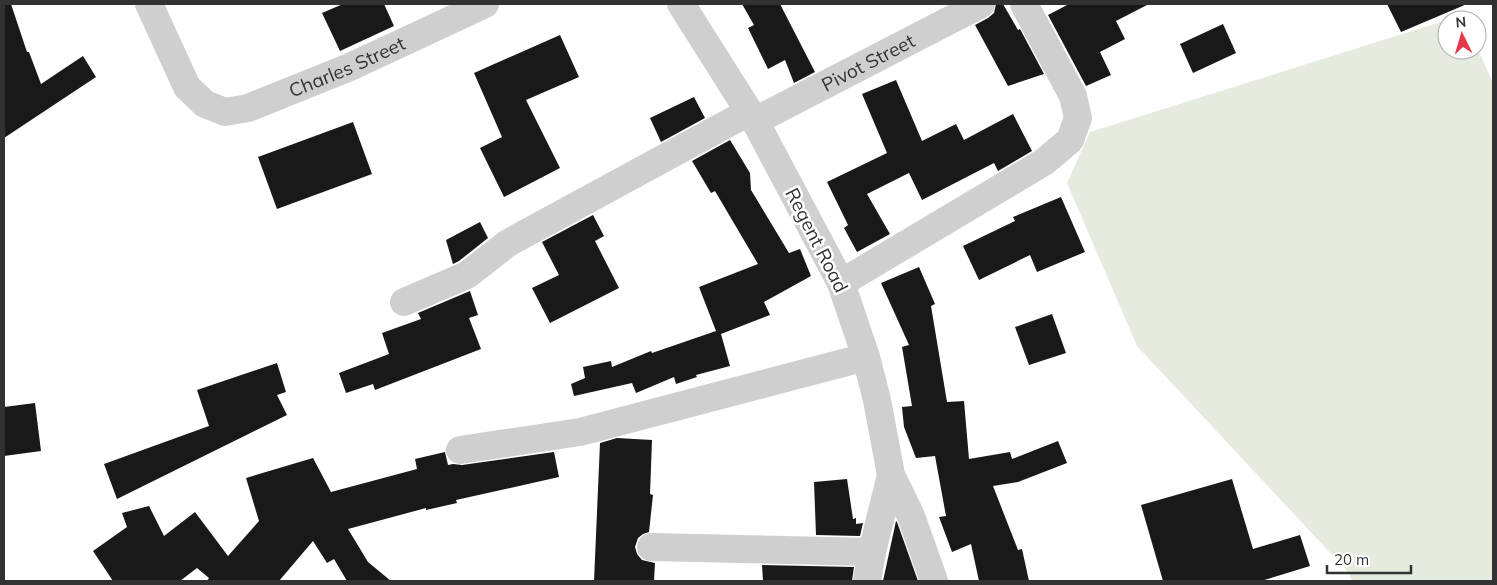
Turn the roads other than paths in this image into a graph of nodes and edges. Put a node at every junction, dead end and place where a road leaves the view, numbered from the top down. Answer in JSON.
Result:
{"nodes":[{"id":1,"x":149,"y":4,"type":"edge"},
{"id":2,"x":485,"y":4,"type":"edge"},
{"id":3,"x":681,"y":4,"type":"edge"},
{"id":4,"x":981,"y":4,"type":"edge"},
{"id":5,"x":1024,"y":4,"type":"edge"},
{"id":6,"x":752,"y":116,"type":"junction"},
{"id":7,"x":841,"y":283,"type":"junction"},
{"id":8,"x":404,"y":302,"type":"dead end"},
{"id":9,"x":866,"y":357,"type":"junction"},
{"id":10,"x":460,"y":450,"type":"dead end"},
{"id":11,"x":891,"y":475,"type":"junction"},
{"id":12,"x":651,"y":547,"type":"dead end"},
{"id":13,"x":872,"y":552,"type":"junction"},
{"id":14,"x":867,"y":581,"type":"edge"},
{"id":15,"x":934,"y":581,"type":"edge"}],
"edges":[{"from":1,"to":2,"type":"street","name":"Charles Street"},
{"from":3,"to":6,"type":"street","name":"Regent Road"},
{"from":4,"to":6,"type":"street","name":"Pivot Street"},
{"from":5,"to":7,"type":"street"},
{"from":6,"to":7,"type":"street","name":"Regent Road"},
{"from":6,"to":8,"type":"street","name":"Pivot Street"},
{"from":7,"to":9,"type":"street","name":"Regent Road"},
{"from":9,"to":10,"type":"street"},
{"from":9,"to":11,"type":"street","name":"Regent Road"},
{"from":11,"to":13,"type":"street"},
{"from":11,"to":15,"type":"street","name":"Regent Road"},
{"from":12,"to":13,"type":"street"},
{"from":13,"to":14,"type":"street"}]}
